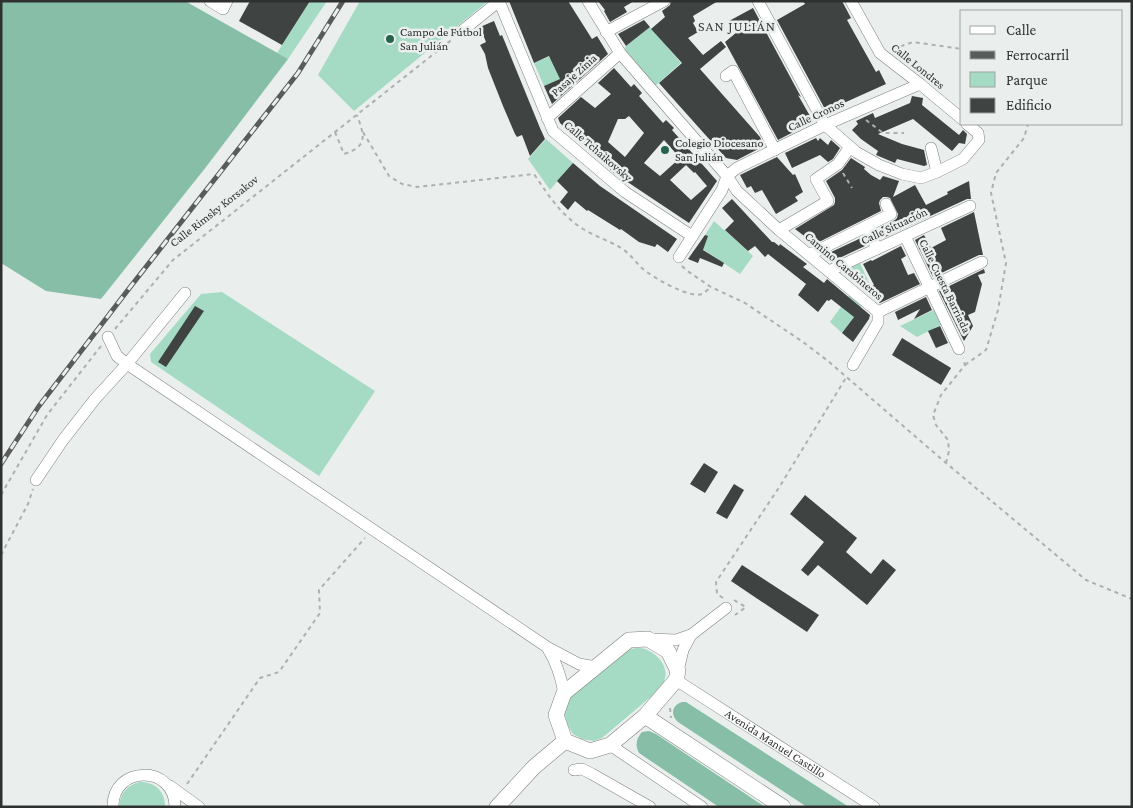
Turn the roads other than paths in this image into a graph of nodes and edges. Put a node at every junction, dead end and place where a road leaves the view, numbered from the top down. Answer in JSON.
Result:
{"nodes":[{"id":1,"x":210,"y":1,"type":"edge"},
{"id":2,"x":499,"y":1,"type":"edge"},
{"id":3,"x":588,"y":1,"type":"edge"},
{"id":4,"x":664,"y":1,"type":"edge"},
{"id":5,"x":758,"y":1,"type":"edge"},
{"id":6,"x":851,"y":1,"type":"edge"},
{"id":7,"x":225,"y":5,"type":"edge"},
{"id":8,"x":462,"y":31,"type":"road end"},
{"id":9,"x":606,"y":32,"type":"junction"},
{"id":10,"x":620,"y":53,"type":"junction"},
{"id":11,"x":726,"y":76,"type":"dead end"},
{"id":12,"x":920,"y":84,"type":"junction"},
{"id":13,"x":960,"y":117,"type":"edge"},
{"id":14,"x":547,"y":118,"type":"junction"},
{"id":15,"x":825,"y":124,"type":"junction"},
{"id":16,"x":968,"y":125,"type":"edge"},
{"id":17,"x":850,"y":147,"type":"junction"},
{"id":18,"x":931,"y":148,"type":"dead end"},
{"id":19,"x":774,"y":150,"type":"junction"},
{"id":20,"x":937,"y":172,"type":"junction"},
{"id":21,"x":726,"y":176,"type":"junction"},
{"id":22,"x":886,"y":204,"type":"dead end"},
{"id":23,"x":970,"y":206,"type":"dead end"},
{"id":24,"x":867,"y":226,"type":"junction"},
{"id":25,"x":779,"y":230,"type":"junction"},
{"id":26,"x":692,"y":236,"type":"junction"},
{"id":27,"x":905,"y":236,"type":"junction"},
{"id":28,"x":877,"y":249,"type":"junction"},
{"id":29,"x":809,"y":255,"type":"junction"},
{"id":30,"x":679,"y":257,"type":"road end"},
{"id":31,"x":982,"y":262,"type":"dead end"},
{"id":32,"x":829,"y":271,"type":"junction"},
{"id":33,"x":930,"y":287,"type":"junction"},
{"id":34,"x":185,"y":293,"type":"dead end"},
{"id":35,"x":878,"y":312,"type":"junction"},
{"id":36,"x":108,"y":338,"type":"road end"},
{"id":37,"x":959,"y":349,"type":"road end"},
{"id":38,"x":127,"y":364,"type":"junction"},
{"id":39,"x":853,"y":365,"type":"road end"},
{"id":40,"x":36,"y":480,"type":"road end"},
{"id":41,"x":728,"y":608,"type":"road end"},
{"id":42,"x":690,"y":635,"type":"junction"},
{"id":43,"x":648,"y":639,"type":"junction"},
{"id":44,"x":547,"y":648,"type":"junction"},
{"id":45,"x":596,"y":667,"type":"junction"},
{"id":46,"x":677,"y":676,"type":"junction"},
{"id":47,"x":564,"y":693,"type":"junction"},
{"id":48,"x":645,"y":716,"type":"junction"},
{"id":49,"x":565,"y":741,"type":"junction"},
{"id":50,"x":610,"y":744,"type":"junction"},
{"id":51,"x":574,"y":770,"type":"dead end"},
{"id":52,"x":166,"y":784,"type":"junction"},
{"id":53,"x":113,"y":807,"type":"edge"},
{"id":54,"x":174,"y":807,"type":"edge"},
{"id":55,"x":199,"y":807,"type":"edge"},
{"id":56,"x":497,"y":807,"type":"edge"},
{"id":57,"x":650,"y":807,"type":"edge"},
{"id":58,"x":702,"y":807,"type":"edge"},
{"id":59,"x":783,"y":807,"type":"edge"},
{"id":60,"x":874,"y":807,"type":"edge"}],
"edges":[{"from":1,"to":7,"type":"street"},
{"from":2,"to":8,"type":"street"},
{"from":2,"to":14,"type":"street","name":"Calle Tchaikovsky"},
{"from":3,"to":9,"type":"street","name":"Camino Carabineros"},
{"from":4,"to":9,"type":"street"},
{"from":5,"to":15,"type":"street"},
{"from":6,"to":12,"type":"street","name":"Calle Londres"},
{"from":9,"to":10,"type":"street","name":"Camino Carabineros"},
{"from":10,"to":14,"type":"street","name":"Pasaje Zinia"},
{"from":10,"to":21,"type":"street","name":"Camino Carabineros"},
{"from":11,"to":19,"type":"street"},
{"from":12,"to":13,"type":"street","name":"Calle Londres"},
{"from":12,"to":15,"type":"street","name":"Calle Cronos"},
{"from":14,"to":26,"type":"street","name":"Calle Tchaikovsky"},
{"from":15,"to":17,"type":"street"},
{"from":15,"to":19,"type":"street","name":"Calle Cronos"},
{"from":16,"to":20,"type":"street"},
{"from":17,"to":20,"type":"street"},
{"from":17,"to":25,"type":"street"},
{"from":18,"to":20,"type":"street"},
{"from":19,"to":21,"type":"street","name":"Calle Cronos"},
{"from":21,"to":25,"type":"street","name":"Camino Carabineros"},
{"from":21,"to":26,"type":"street"},
{"from":22,"to":24,"type":"street"},
{"from":23,"to":27,"type":"street","name":"Calle Situación"},
{"from":24,"to":28,"type":"street"},
{"from":24,"to":29,"type":"street"},
{"from":25,"to":29,"type":"street","name":"Camino Carabineros"},
{"from":26,"to":30,"type":"street"},
{"from":27,"to":28,"type":"street","name":"Calle Situación"},
{"from":27,"to":33,"type":"street","name":"Calle Cuesta Barriada"},
{"from":28,"to":32,"type":"street","name":"Calle Situación"},
{"from":29,"to":32,"type":"street","name":"Camino Carabineros"},
{"from":31,"to":33,"type":"street"},
{"from":32,"to":35,"type":"street","name":"Camino Carabineros"},
{"from":33,"to":35,"type":"street"},
{"from":33,"to":37,"type":"street","name":"Calle Cuesta Barriada"},
{"from":34,"to":38,"type":"street"},
{"from":35,"to":39,"type":"street","name":"Camino Carabineros"},
{"from":36,"to":38,"type":"street"},
{"from":38,"to":40,"type":"street"},
{"from":38,"to":44,"type":"street"},
{"from":41,"to":42,"type":"street"},
{"from":42,"to":43,"type":"street"},
{"from":42,"to":46,"type":"street"},
{"from":43,"to":45,"type":"main road"},
{"from":43,"to":46,"type":"main road"},
{"from":44,"to":45,"type":"street"},
{"from":44,"to":47,"type":"street"},
{"from":45,"to":47,"type":"main road"},
{"from":46,"to":48,"type":"main road"},
{"from":46,"to":60,"type":"street","name":"Avenida Manuel Castillo"},
{"from":47,"to":49,"type":"main road"},
{"from":48,"to":50,"type":"main road"},
{"from":48,"to":59,"type":"main road"},
{"from":49,"to":50,"type":"main road"},
{"from":49,"to":56,"type":"main road"},
{"from":50,"to":58,"type":"street"},
{"from":51,"to":57,"type":"street"},
{"from":52,"to":53,"type":"street"},
{"from":52,"to":54,"type":"street"},
{"from":52,"to":55,"type":"street"}]}
